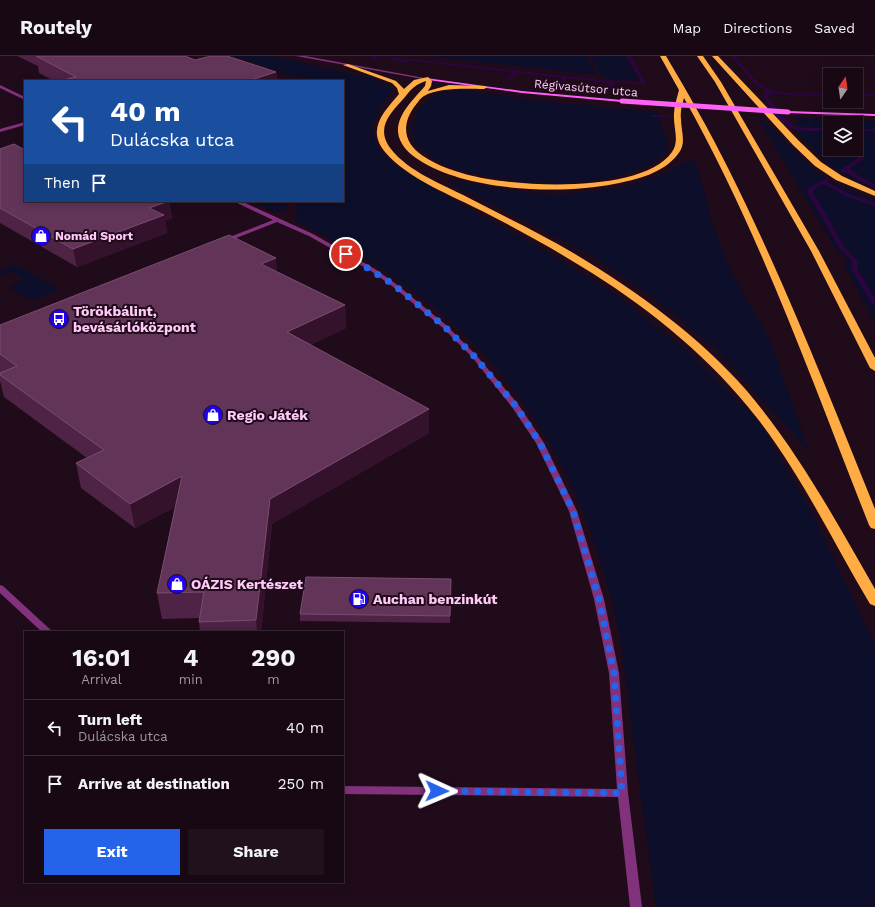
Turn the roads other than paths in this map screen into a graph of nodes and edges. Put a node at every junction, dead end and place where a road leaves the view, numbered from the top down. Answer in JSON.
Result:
{"nodes":[{"id":1,"x":298,"y":56,"type":"edge"},
{"id":2,"x":663,"y":56,"type":"edge"},
{"id":3,"x":700,"y":56,"type":"edge"},
{"id":4,"x":715,"y":56,"type":"edge"},
{"id":5,"x":346,"y":66,"type":"junction"},
{"id":6,"x":428,"y":79,"type":"junction"},
{"id":7,"x":0,"y":86,"type":"edge"},
{"id":8,"x":484,"y":87,"type":"junction"},
{"id":9,"x":683,"y":89,"type":"junction"},
{"id":10,"x":423,"y":94,"type":"junction"},
{"id":11,"x":403,"y":95,"type":"junction"},
{"id":12,"x":24,"y":98,"type":"edge"},
{"id":13,"x":875,"y":114,"type":"edge"},
{"id":14,"x":24,"y":123,"type":"edge"},
{"id":15,"x":0,"y":131,"type":"edge"},
{"id":16,"x":875,"y":194,"type":"edge"},
{"id":17,"x":238,"y":202,"type":"edge"},
{"id":18,"x":277,"y":220,"type":"junction"},
{"id":19,"x":216,"y":244,"type":"edge"},
{"id":20,"x":875,"y":368,"type":"edge"},
{"id":21,"x":875,"y":525,"type":"edge"},
{"id":22,"x":0,"y":588,"type":"edge"},
{"id":23,"x":875,"y":601,"type":"edge"},
{"id":24,"x":47,"y":631,"type":"edge"},
{"id":25,"x":344,"y":790,"type":"edge"},
{"id":26,"x":622,"y":793,"type":"junction"},
{"id":27,"x":636,"y":907,"type":"edge"}],
"edges":[{"from":1,"to":5,"type":"street","name":"Régivasútsor utca"},
{"from":2,"to":9,"type":"highway"},
{"from":3,"to":20,"type":"highway"},
{"from":4,"to":16,"type":"highway"},
{"from":5,"to":6,"type":"street","name":"Régivasútsor utca"},
{"from":5,"to":11,"type":"highway"},
{"from":6,"to":8,"type":"street","name":"Régivasútsor utca"},
{"from":6,"to":10,"type":"highway"},
{"from":6,"to":11,"type":"highway"},
{"from":7,"to":12,"type":"street"},
{"from":8,"to":10,"type":"highway"},
{"from":8,"to":13,"type":"street","name":"Régivasútsor utca","bridge":true},
{"from":9,"to":10,"type":"highway"},
{"from":9,"to":21,"type":"highway"},
{"from":11,"to":23,"type":"highway"},
{"from":14,"to":15,"type":"street"},
{"from":17,"to":18,"type":"street"},
{"from":18,"to":19,"type":"street"},
{"from":18,"to":26,"type":"street"},
{"from":22,"to":24,"type":"street"},
{"from":25,"to":26,"type":"street"},
{"from":26,"to":27,"type":"street"}]}
